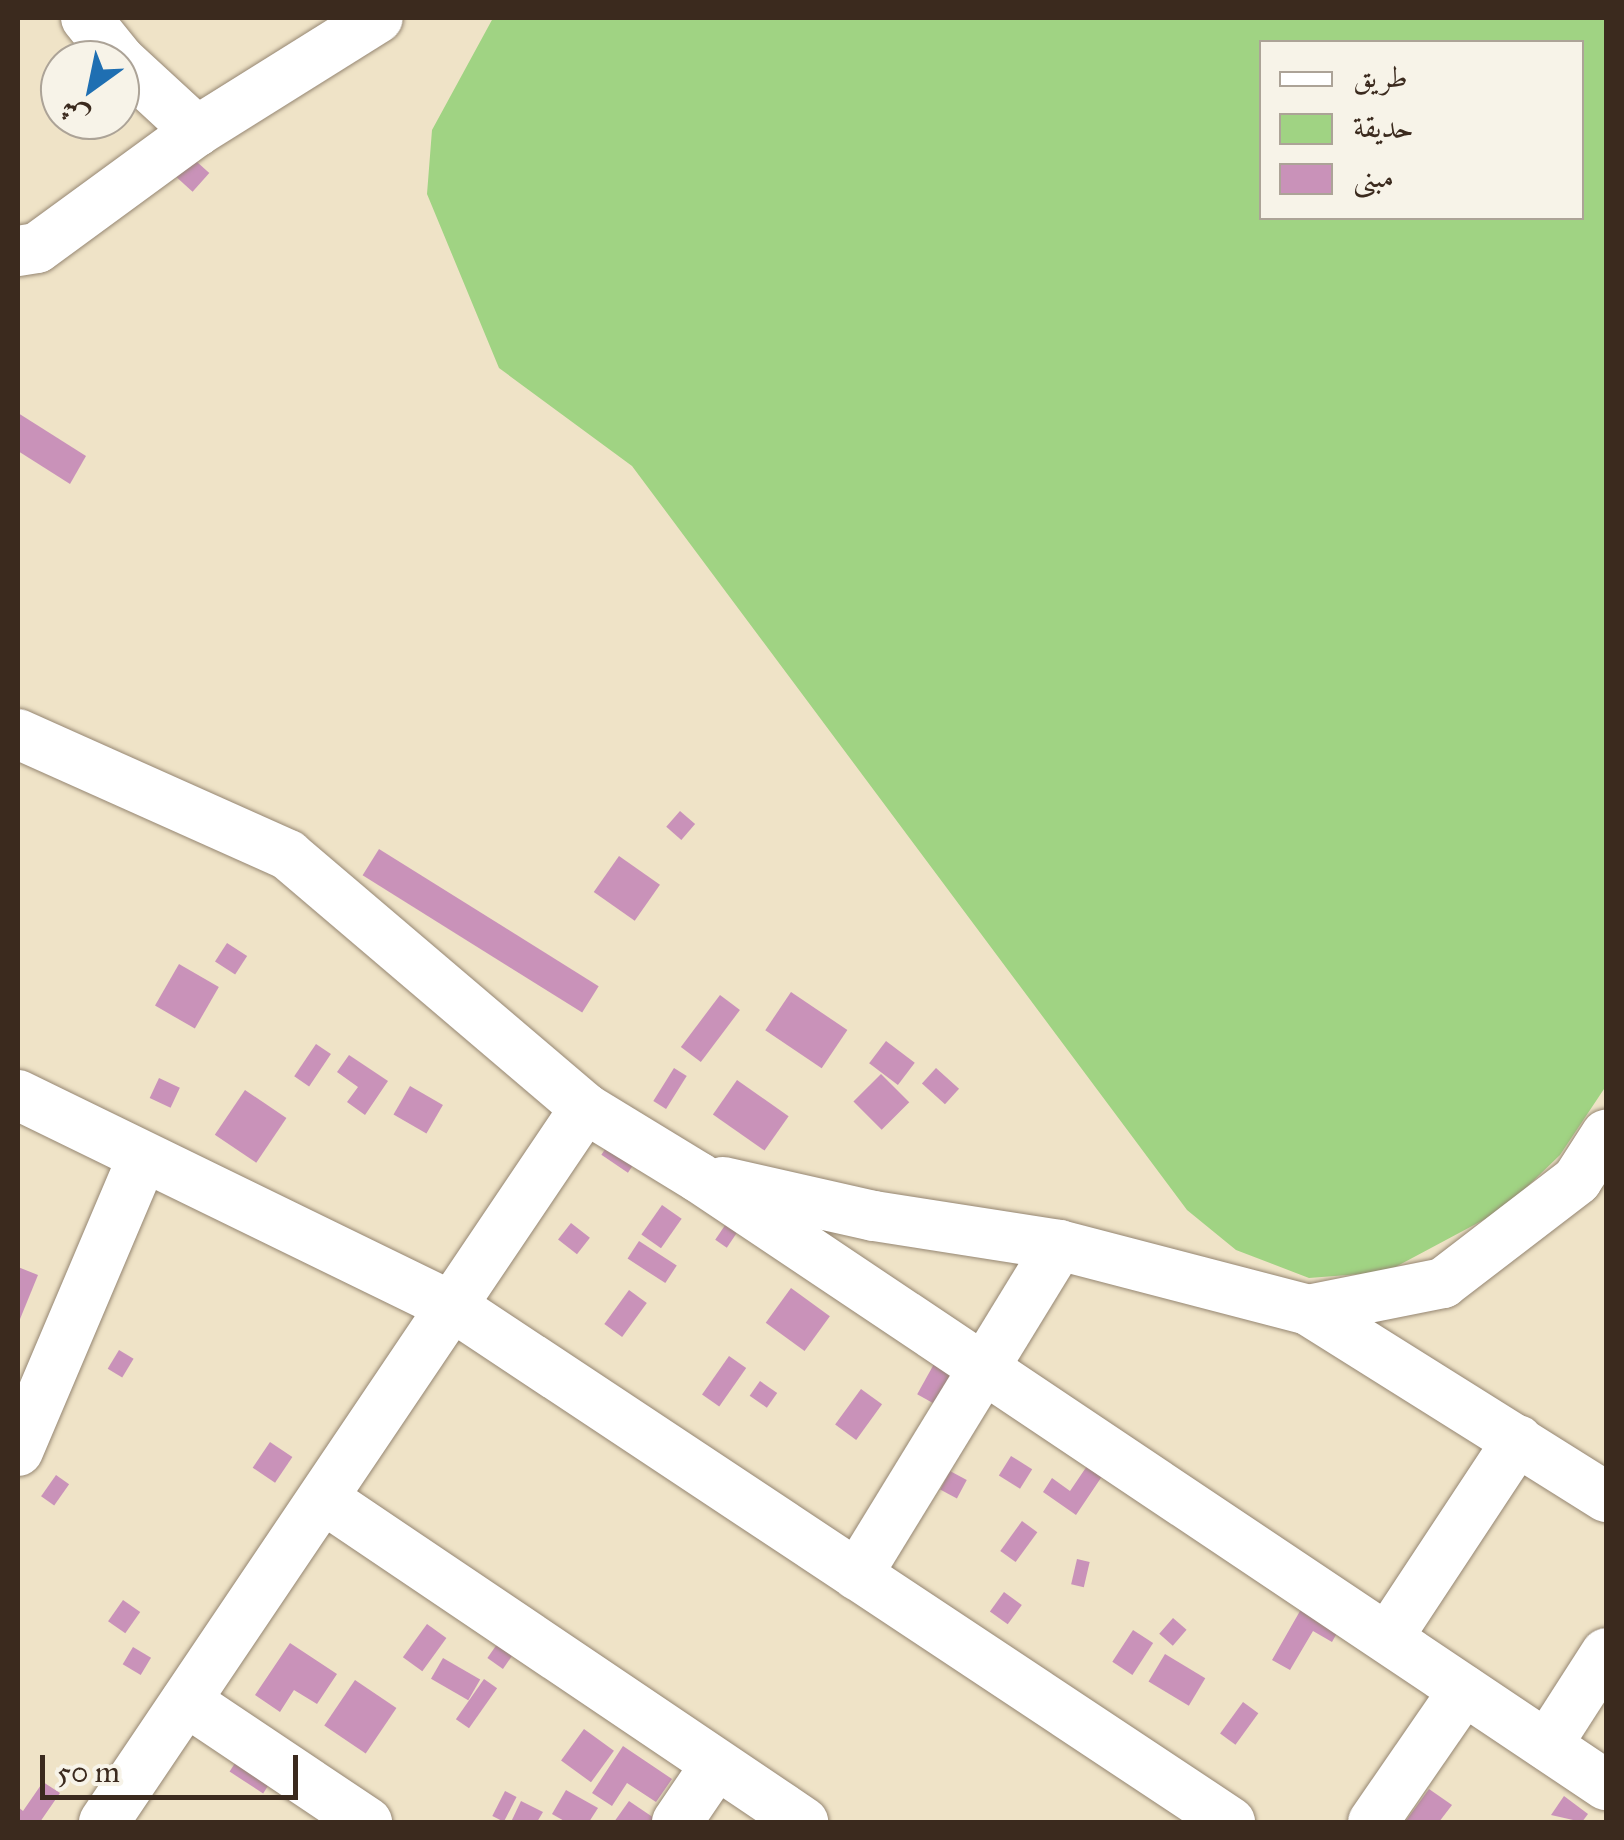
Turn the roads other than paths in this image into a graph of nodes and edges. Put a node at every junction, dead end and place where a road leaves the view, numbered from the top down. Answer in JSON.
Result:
{"nodes":[{"id":1,"x":86,"y":18,"type":"edge"},
{"id":2,"x":378,"y":18,"type":"edge"},
{"id":3,"x":197,"y":131,"type":"junction"},
{"id":4,"x":24,"y":245,"type":"edge"},
{"id":5,"x":18,"y":734,"type":"edge"},
{"id":6,"x":18,"y":1095,"type":"edge"},
{"id":7,"x":585,"y":1108,"type":"junction"},
{"id":8,"x":1606,"y":1135,"type":"edge"},
{"id":9,"x":144,"y":1157,"type":"junction"},
{"id":10,"x":698,"y":1176,"type":"junction"},
{"id":11,"x":1592,"y":1190,"type":"edge"},
{"id":12,"x":1059,"y":1244,"type":"junction"},
{"id":13,"x":455,"y":1308,"type":"junction"},
{"id":14,"x":1308,"y":1310,"type":"junction"},
{"id":15,"x":981,"y":1370,"type":"junction"},
{"id":16,"x":1518,"y":1440,"type":"junction"},
{"id":17,"x":18,"y":1451,"type":"edge"},
{"id":18,"x":1606,"y":1497,"type":"edge"},
{"id":19,"x":324,"y":1499,"type":"junction"},
{"id":20,"x":856,"y":1576,"type":"junction"},
{"id":21,"x":1388,"y":1636,"type":"junction"},
{"id":22,"x":1606,"y":1653,"type":"edge"},
{"id":23,"x":1464,"y":1690,"type":"junction"},
{"id":24,"x":186,"y":1701,"type":"junction"},
{"id":25,"x":1547,"y":1745,"type":"junction"},
{"id":26,"x":715,"y":1766,"type":"junction"},
{"id":27,"x":1606,"y":1785,"type":"edge"},
{"id":28,"x":104,"y":1822,"type":"edge"},
{"id":29,"x":367,"y":1822,"type":"edge"},
{"id":30,"x":677,"y":1822,"type":"edge"},
{"id":31,"x":803,"y":1822,"type":"edge"},
{"id":32,"x":1230,"y":1822,"type":"edge"},
{"id":33,"x":1373,"y":1822,"type":"edge"}],
"edges":[{"from":1,"to":3,"type":"street"},
{"from":2,"to":3,"type":"street"},
{"from":3,"to":4,"type":"street"},
{"from":5,"to":7,"type":"street"},
{"from":6,"to":9,"type":"street"},
{"from":7,"to":10,"type":"street"},
{"from":7,"to":13,"type":"street"},
{"from":8,"to":11,"type":"street"},
{"from":9,"to":13,"type":"street"},
{"from":9,"to":17,"type":"street"},
{"from":10,"to":12,"type":"street"},
{"from":10,"to":15,"type":"street"},
{"from":11,"to":14,"type":"street"},
{"from":12,"to":14,"type":"street"},
{"from":12,"to":15,"type":"street"},
{"from":13,"to":19,"type":"street"},
{"from":13,"to":20,"type":"street"},
{"from":14,"to":16,"type":"street"},
{"from":15,"to":20,"type":"street"},
{"from":15,"to":21,"type":"street"},
{"from":16,"to":18,"type":"street"},
{"from":16,"to":21,"type":"street"},
{"from":19,"to":24,"type":"street"},
{"from":19,"to":26,"type":"street"},
{"from":20,"to":32,"type":"street"},
{"from":21,"to":23,"type":"street"},
{"from":22,"to":25,"type":"street"},
{"from":23,"to":25,"type":"street"},
{"from":23,"to":33,"type":"street"},
{"from":24,"to":28,"type":"street"},
{"from":24,"to":29,"type":"street"},
{"from":25,"to":27,"type":"street"},
{"from":26,"to":30,"type":"street"},
{"from":26,"to":31,"type":"street"}]}
